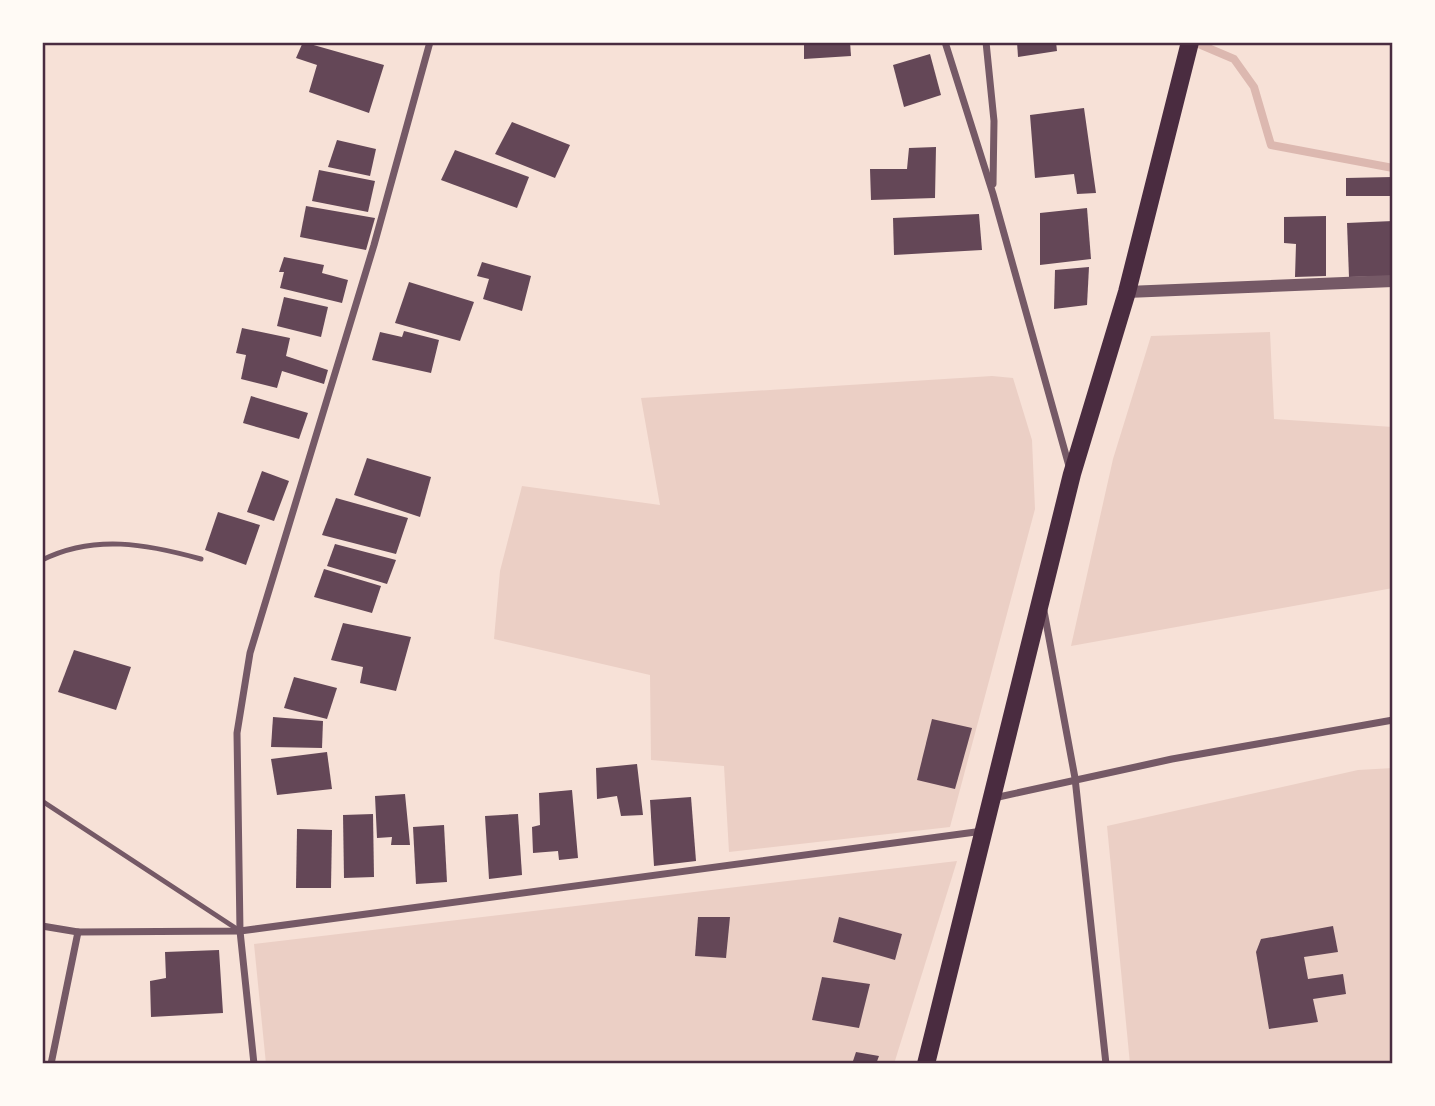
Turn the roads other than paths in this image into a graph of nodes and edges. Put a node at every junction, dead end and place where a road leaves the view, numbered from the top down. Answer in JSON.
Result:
{"nodes":[{"id":1,"x":430,"y":42,"type":"edge"},
{"id":2,"x":945,"y":42,"type":"edge"},
{"id":3,"x":986,"y":42,"type":"edge"},
{"id":4,"x":1188,"y":50,"type":"edge"},
{"id":5,"x":993,"y":194,"type":"junction"},
{"id":6,"x":1393,"y":281,"type":"edge"},
{"id":7,"x":1127,"y":292,"type":"junction"},
{"id":8,"x":1072,"y":474,"type":"junction"},
{"id":9,"x":201,"y":559,"type":"dead end"},
{"id":10,"x":42,"y":560,"type":"edge"},
{"id":11,"x":1042,"y":599,"type":"junction"},
{"id":12,"x":1393,"y":720,"type":"edge"},
{"id":13,"x":1075,"y":778,"type":"junction"},
{"id":14,"x":993,"y":798,"type":"junction"},
{"id":15,"x":42,"y":800,"type":"edge"},
{"id":16,"x":986,"y":830,"type":"junction"},
{"id":17,"x":42,"y":926,"type":"edge"},
{"id":18,"x":240,"y":931,"type":"junction"},
{"id":19,"x":78,"y":932,"type":"junction"},
{"id":20,"x":51,"y":1064,"type":"edge"},
{"id":21,"x":254,"y":1064,"type":"edge"},
{"id":22,"x":926,"y":1064,"type":"edge"},
{"id":23,"x":1106,"y":1064,"type":"edge"}],
"edges":[{"from":1,"to":18,"type":"street"},
{"from":2,"to":5,"type":"street"},
{"from":3,"to":5,"type":"street"},
{"from":4,"to":7,"type":"main road"},
{"from":5,"to":8,"type":"street"},
{"from":6,"to":7,"type":"street"},
{"from":7,"to":8,"type":"main road"},
{"from":8,"to":11,"type":"main road"},
{"from":9,"to":10,"type":"lane"},
{"from":11,"to":13,"type":"street"},
{"from":11,"to":14,"type":"main road"},
{"from":12,"to":13,"type":"street"},
{"from":13,"to":14,"type":"street"},
{"from":13,"to":23,"type":"street"},
{"from":14,"to":16,"type":"main road"},
{"from":15,"to":18,"type":"lane"},
{"from":16,"to":18,"type":"street"},
{"from":16,"to":22,"type":"main road"},
{"from":17,"to":19,"type":"street"},
{"from":18,"to":19,"type":"street"},
{"from":18,"to":21,"type":"street"},
{"from":19,"to":20,"type":"street"}]}
